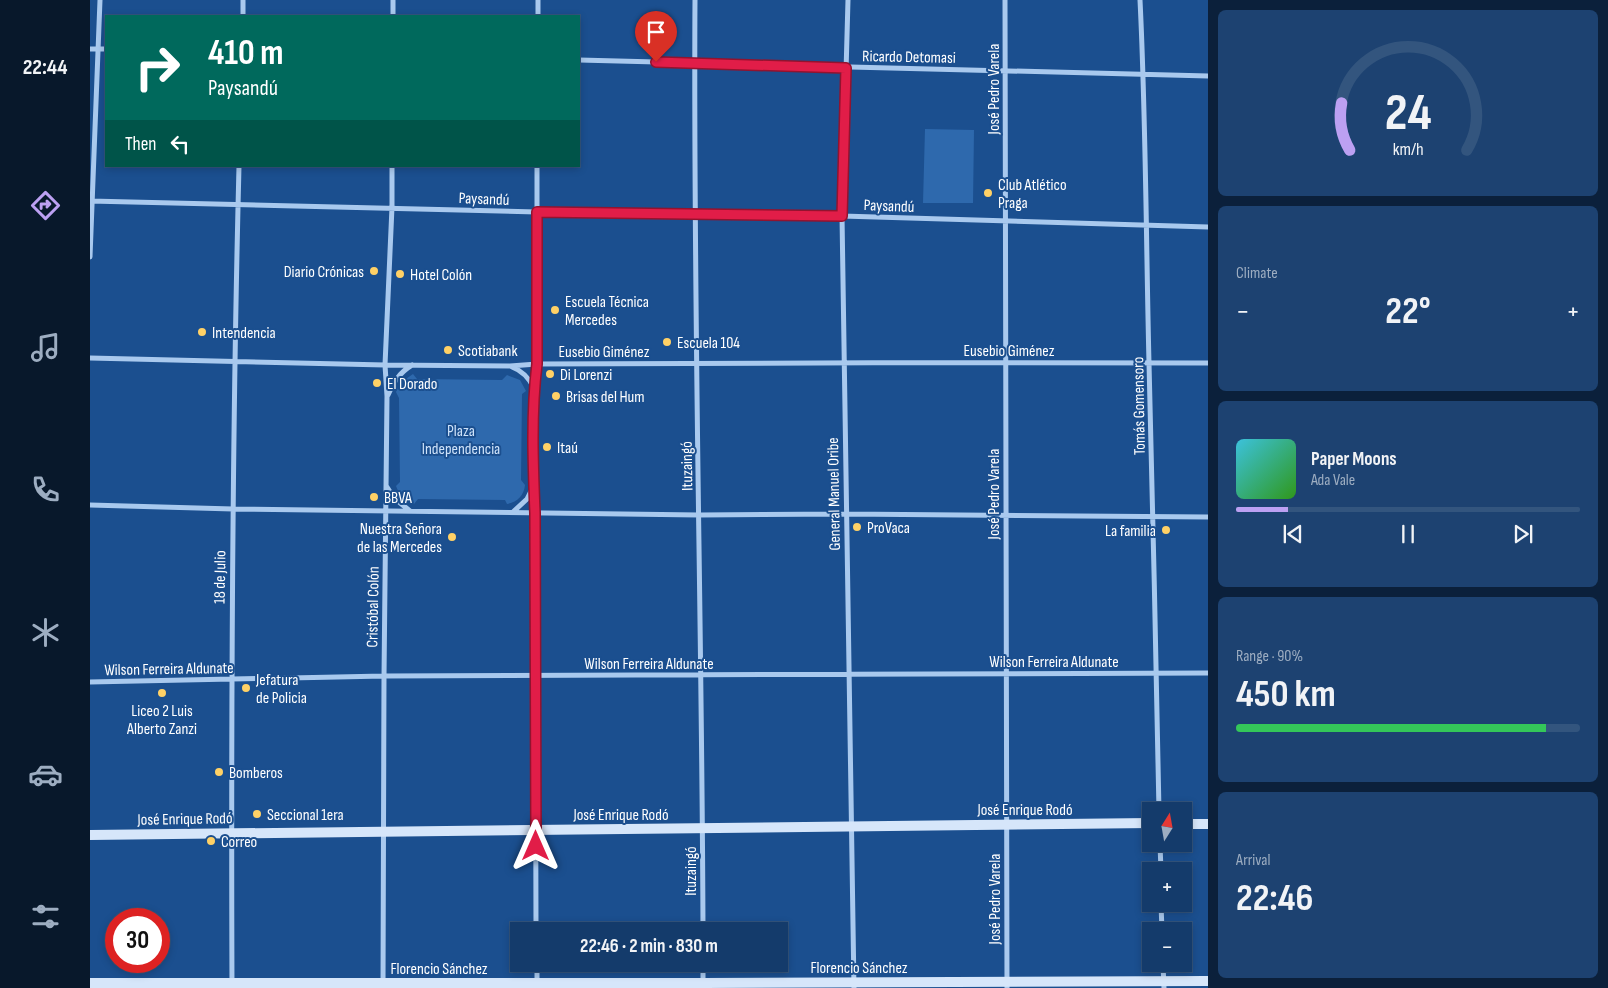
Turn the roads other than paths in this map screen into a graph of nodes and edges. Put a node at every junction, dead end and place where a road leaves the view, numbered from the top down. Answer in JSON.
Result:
{"nodes":[{"id":1,"x":100,"y":0,"type":"edge"},
{"id":2,"x":243,"y":0,"type":"edge"},
{"id":3,"x":393,"y":0,"type":"edge"},
{"id":4,"x":538,"y":0,"type":"edge"},
{"id":5,"x":695,"y":0,"type":"edge"},
{"id":6,"x":848,"y":0,"type":"edge"},
{"id":7,"x":1006,"y":0,"type":"edge"},
{"id":8,"x":1140,"y":0,"type":"edge"},
{"id":9,"x":243,"y":15,"type":"edge"},
{"id":10,"x":393,"y":15,"type":"edge"},
{"id":11,"x":538,"y":15,"type":"edge"},
{"id":12,"x":90,"y":49,"type":"edge"},
{"id":13,"x":98,"y":49,"type":"junction"},
{"id":14,"x":105,"y":49,"type":"edge"},
{"id":15,"x":580,"y":60,"type":"edge"},
{"id":16,"x":694,"y":63,"type":"junction"},
{"id":17,"x":846,"y":68,"type":"junction"},
{"id":18,"x":1006,"y":71,"type":"junction"},
{"id":19,"x":1144,"y":74,"type":"junction"},
{"id":20,"x":1208,"y":76,"type":"edge"},
{"id":21,"x":239,"y":167,"type":"edge"},
{"id":22,"x":392,"y":167,"type":"edge"},
{"id":23,"x":537,"y":167,"type":"edge"},
{"id":24,"x":91,"y":201,"type":"edge"},
{"id":25,"x":238,"y":205,"type":"junction"},
{"id":26,"x":392,"y":207,"type":"junction"},
{"id":27,"x":537,"y":212,"type":"junction"},
{"id":28,"x":695,"y":215,"type":"junction"},
{"id":29,"x":842,"y":216,"type":"junction"},
{"id":30,"x":1006,"y":221,"type":"junction"},
{"id":31,"x":1147,"y":225,"type":"junction"},
{"id":32,"x":1208,"y":227,"type":"edge"},
{"id":33,"x":90,"y":257,"type":"edge"},
{"id":34,"x":90,"y":358,"type":"edge"},
{"id":35,"x":234,"y":361,"type":"junction"},
{"id":36,"x":844,"y":362,"type":"junction"},
{"id":37,"x":1149,"y":362,"type":"junction"},
{"id":38,"x":697,"y":363,"type":"junction"},
{"id":39,"x":1006,"y":363,"type":"junction"},
{"id":40,"x":1208,"y":363,"type":"edge"},
{"id":41,"x":537,"y":364,"type":"junction"},
{"id":42,"x":412,"y":365,"type":"junction"},
{"id":43,"x":385,"y":366,"type":"junction"},
{"id":44,"x":510,"y":366,"type":"junction"},
{"id":45,"x":534,"y":388,"type":"junction"},
{"id":46,"x":388,"y":396,"type":"junction"},
{"id":47,"x":534,"y":485,"type":"junction"},
{"id":48,"x":387,"y":487,"type":"junction"},
{"id":49,"x":90,"y":506,"type":"edge"},
{"id":50,"x":233,"y":509,"type":"junction"},
{"id":51,"x":410,"y":510,"type":"junction"},
{"id":52,"x":386,"y":511,"type":"junction"},
{"id":53,"x":512,"y":513,"type":"junction"},
{"id":54,"x":535,"y":513,"type":"junction"},
{"id":55,"x":846,"y":514,"type":"junction"},
{"id":56,"x":699,"y":515,"type":"junction"},
{"id":57,"x":1006,"y":515,"type":"junction"},
{"id":58,"x":1153,"y":517,"type":"junction"},
{"id":59,"x":1208,"y":517,"type":"edge"},
{"id":60,"x":1157,"y":673,"type":"junction"},
{"id":61,"x":1208,"y":673,"type":"edge"},
{"id":62,"x":1006,"y":674,"type":"junction"},
{"id":63,"x":700,"y":675,"type":"junction"},
{"id":64,"x":849,"y":675,"type":"junction"},
{"id":65,"x":384,"y":676,"type":"junction"},
{"id":66,"x":535,"y":677,"type":"junction"},
{"id":67,"x":231,"y":680,"type":"junction"},
{"id":68,"x":90,"y":682,"type":"edge"},
{"id":69,"x":1159,"y":802,"type":"edge"},
{"id":70,"x":1142,"y":823,"type":"edge"},
{"id":71,"x":1007,"y":824,"type":"junction"},
{"id":72,"x":1192,"y":824,"type":"edge"},
{"id":73,"x":1208,"y":824,"type":"edge"},
{"id":74,"x":851,"y":826,"type":"junction"},
{"id":75,"x":536,"y":829,"type":"junction"},
{"id":76,"x":702,"y":829,"type":"junction"},
{"id":77,"x":383,"y":831,"type":"junction"},
{"id":78,"x":232,"y":832,"type":"junction"},
{"id":79,"x":90,"y":835,"type":"edge"},
{"id":80,"x":536,"y":922,"type":"edge"},
{"id":81,"x":703,"y":922,"type":"edge"},
{"id":82,"x":537,"y":972,"type":"edge"},
{"id":83,"x":703,"y":972,"type":"edge"},
{"id":84,"x":1208,"y":981,"type":"edge"},
{"id":85,"x":90,"y":983,"type":"edge"},
{"id":86,"x":1164,"y":984,"type":"edge"},
{"id":87,"x":232,"y":985,"type":"edge"},
{"id":88,"x":383,"y":985,"type":"edge"},
{"id":89,"x":537,"y":985,"type":"edge"},
{"id":90,"x":854,"y":985,"type":"edge"},
{"id":91,"x":1007,"y":985,"type":"edge"},
{"id":92,"x":703,"y":986,"type":"edge"}],
"edges":[{"from":1,"to":13,"type":"street"},
{"from":2,"to":9,"type":"street"},
{"from":3,"to":10,"type":"street"},
{"from":4,"to":11,"type":"street"},
{"from":5,"to":16,"type":"street","name":"Ituzaingó"},
{"from":6,"to":17,"type":"street","name":"General Manuel Oribe"},
{"from":7,"to":18,"type":"street","name":"José Pedro Varela"},
{"from":8,"to":19,"type":"street","name":"Tomás Gomensoro"},
{"from":12,"to":13,"type":"street"},
{"from":13,"to":14,"type":"street"},
{"from":13,"to":24,"type":"street"},
{"from":15,"to":16,"type":"street","name":"Ricardo Detomasi"},
{"from":16,"to":17,"type":"street","name":"Ricardo Detomasi"},
{"from":16,"to":28,"type":"street","name":"Ituzaingó"},
{"from":17,"to":18,"type":"street","name":"Ricardo Detomasi"},
{"from":17,"to":29,"type":"street","name":"General Manuel Oribe"},
{"from":18,"to":19,"type":"street","name":"Ricardo Detomasi"},
{"from":18,"to":30,"type":"street","name":"José Pedro Varela"},
{"from":19,"to":20,"type":"street","name":"Ricardo Detomasi"},
{"from":19,"to":31,"type":"street","name":"Tomás Gomensoro"},
{"from":21,"to":25,"type":"street","name":"18 de Julio"},
{"from":22,"to":26,"type":"street","name":"Cristóbal Colón"},
{"from":23,"to":27,"type":"street"},
{"from":24,"to":25,"type":"street","name":"Paysandú"},
{"from":24,"to":33,"type":"street"},
{"from":25,"to":26,"type":"street","name":"Paysandú"},
{"from":25,"to":35,"type":"street","name":"18 de Julio"},
{"from":26,"to":27,"type":"street","name":"Paysandú"},
{"from":26,"to":43,"type":"street","name":"Cristóbal Colón"},
{"from":27,"to":28,"type":"street","name":"Paysandú"},
{"from":27,"to":41,"type":"street"},
{"from":28,"to":29,"type":"street","name":"Paysandú"},
{"from":28,"to":38,"type":"street","name":"Ituzaingó"},
{"from":29,"to":30,"type":"street","name":"Paysandú"},
{"from":29,"to":36,"type":"street","name":"General Manuel Oribe"},
{"from":30,"to":31,"type":"street","name":"Paysandú"},
{"from":30,"to":39,"type":"street","name":"José Pedro Varela"},
{"from":31,"to":32,"type":"street","name":"Paysandú"},
{"from":31,"to":37,"type":"street","name":"Tomás Gomensoro"},
{"from":34,"to":35,"type":"street","name":"Eusebio Giménez"},
{"from":35,"to":43,"type":"street","name":"Eusebio Giménez"},
{"from":35,"to":50,"type":"street","name":"18 de Julio"},
{"from":36,"to":38,"type":"street","name":"Eusebio Giménez"},
{"from":36,"to":39,"type":"street","name":"Eusebio Giménez"},
{"from":36,"to":55,"type":"street","name":"General Manuel Oribe"},
{"from":37,"to":39,"type":"street","name":"Eusebio Giménez"},
{"from":37,"to":40,"type":"street","name":"Eusebio Giménez"},
{"from":37,"to":58,"type":"street","name":"Tomás Gomensoro"},
{"from":38,"to":41,"type":"street","name":"Eusebio Giménez"},
{"from":38,"to":56,"type":"street","name":"Ituzaingó"},
{"from":39,"to":57,"type":"street","name":"José Pedro Varela"},
{"from":41,"to":44,"type":"street","name":"Eusebio Giménez"},
{"from":41,"to":45,"type":"street"},
{"from":42,"to":43,"type":"street","name":"Eusebio Giménez"},
{"from":42,"to":44,"type":"street","name":"Eusebio Giménez"},
{"from":42,"to":46,"type":"street"},
{"from":43,"to":46,"type":"street","name":"Cristóbal Colón"},
{"from":44,"to":45,"type":"street"},
{"from":45,"to":47,"type":"street"},
{"from":46,"to":48,"type":"street","name":"Cristóbal Colón"},
{"from":47,"to":53,"type":"street"},
{"from":47,"to":54,"type":"street"},
{"from":48,"to":51,"type":"street"},
{"from":48,"to":52,"type":"street","name":"Cristóbal Colón"},
{"from":49,"to":50,"type":"street"},
{"from":50,"to":52,"type":"street"},
{"from":50,"to":67,"type":"street","name":"18 de Julio"},
{"from":51,"to":52,"type":"street"},
{"from":51,"to":53,"type":"street"},
{"from":52,"to":65,"type":"street","name":"Cristóbal Colón"},
{"from":53,"to":54,"type":"street"},
{"from":54,"to":56,"type":"street"},
{"from":54,"to":66,"type":"street"},
{"from":55,"to":56,"type":"street"},
{"from":55,"to":57,"type":"street"},
{"from":55,"to":64,"type":"street","name":"General Manuel Oribe"},
{"from":56,"to":63,"type":"street","name":"Ituzaingó"},
{"from":57,"to":58,"type":"street"},
{"from":57,"to":62,"type":"street","name":"José Pedro Varela"},
{"from":58,"to":59,"type":"street"},
{"from":58,"to":60,"type":"street","name":"Tomás Gomensoro"},
{"from":60,"to":61,"type":"street","name":"Wilson Ferreira Aldunate"},
{"from":60,"to":62,"type":"street","name":"Wilson Ferreira Aldunate"},
{"from":60,"to":69,"type":"street","name":"Tomás Gomensoro"},
{"from":62,"to":64,"type":"street","name":"Wilson Ferreira Aldunate"},
{"from":62,"to":71,"type":"street","name":"José Pedro Varela"},
{"from":63,"to":64,"type":"street","name":"Wilson Ferreira Aldunate"},
{"from":63,"to":66,"type":"street","name":"Wilson Ferreira Aldunate"},
{"from":63,"to":76,"type":"street","name":"Ituzaingó"},
{"from":64,"to":74,"type":"street","name":"General Manuel Oribe"},
{"from":65,"to":66,"type":"street","name":"Wilson Ferreira Aldunate"},
{"from":65,"to":67,"type":"street","name":"Wilson Ferreira Aldunate"},
{"from":65,"to":77,"type":"street","name":"Cristóbal Colón"},
{"from":66,"to":75,"type":"street"},
{"from":67,"to":68,"type":"street","name":"Wilson Ferreira Aldunate"},
{"from":67,"to":78,"type":"street","name":"18 de Julio"},
{"from":70,"to":71,"type":"street","name":"José Enrique Rodó"},
{"from":71,"to":74,"type":"street","name":"José Enrique Rodó"},
{"from":71,"to":91,"type":"street","name":"José Pedro Varela"},
{"from":72,"to":73,"type":"street"},
{"from":74,"to":76,"type":"street","name":"José Enrique Rodó"},
{"from":74,"to":90,"type":"street","name":"General Manuel Oribe"},
{"from":75,"to":76,"type":"street","name":"José Enrique Rodó"},
{"from":75,"to":77,"type":"street","name":"José Enrique Rodó"},
{"from":75,"to":80,"type":"street"},
{"from":76,"to":81,"type":"street","name":"Ituzaingó"},
{"from":77,"to":78,"type":"street","name":"José Enrique Rodó"},
{"from":77,"to":88,"type":"street","name":"Cristóbal Colón"},
{"from":78,"to":79,"type":"street","name":"José Enrique Rodó"},
{"from":78,"to":87,"type":"street","name":"18 de Julio"},
{"from":82,"to":89,"type":"street"},
{"from":83,"to":92,"type":"street"},
{"from":84,"to":86,"type":"street","name":"Florencio Sánchez"},
{"from":85,"to":87,"type":"street","name":"Florencio Sánchez"},
{"from":86,"to":91,"type":"street","name":"Florencio Sánchez"},
{"from":87,"to":88,"type":"street","name":"Florencio Sánchez"},
{"from":88,"to":89,"type":"street","name":"Florencio Sánchez"},
{"from":89,"to":92,"type":"street","name":"Florencio Sánchez"},
{"from":90,"to":91,"type":"street","name":"Florencio Sánchez"},
{"from":90,"to":92,"type":"street","name":"Florencio Sánchez"}]}
